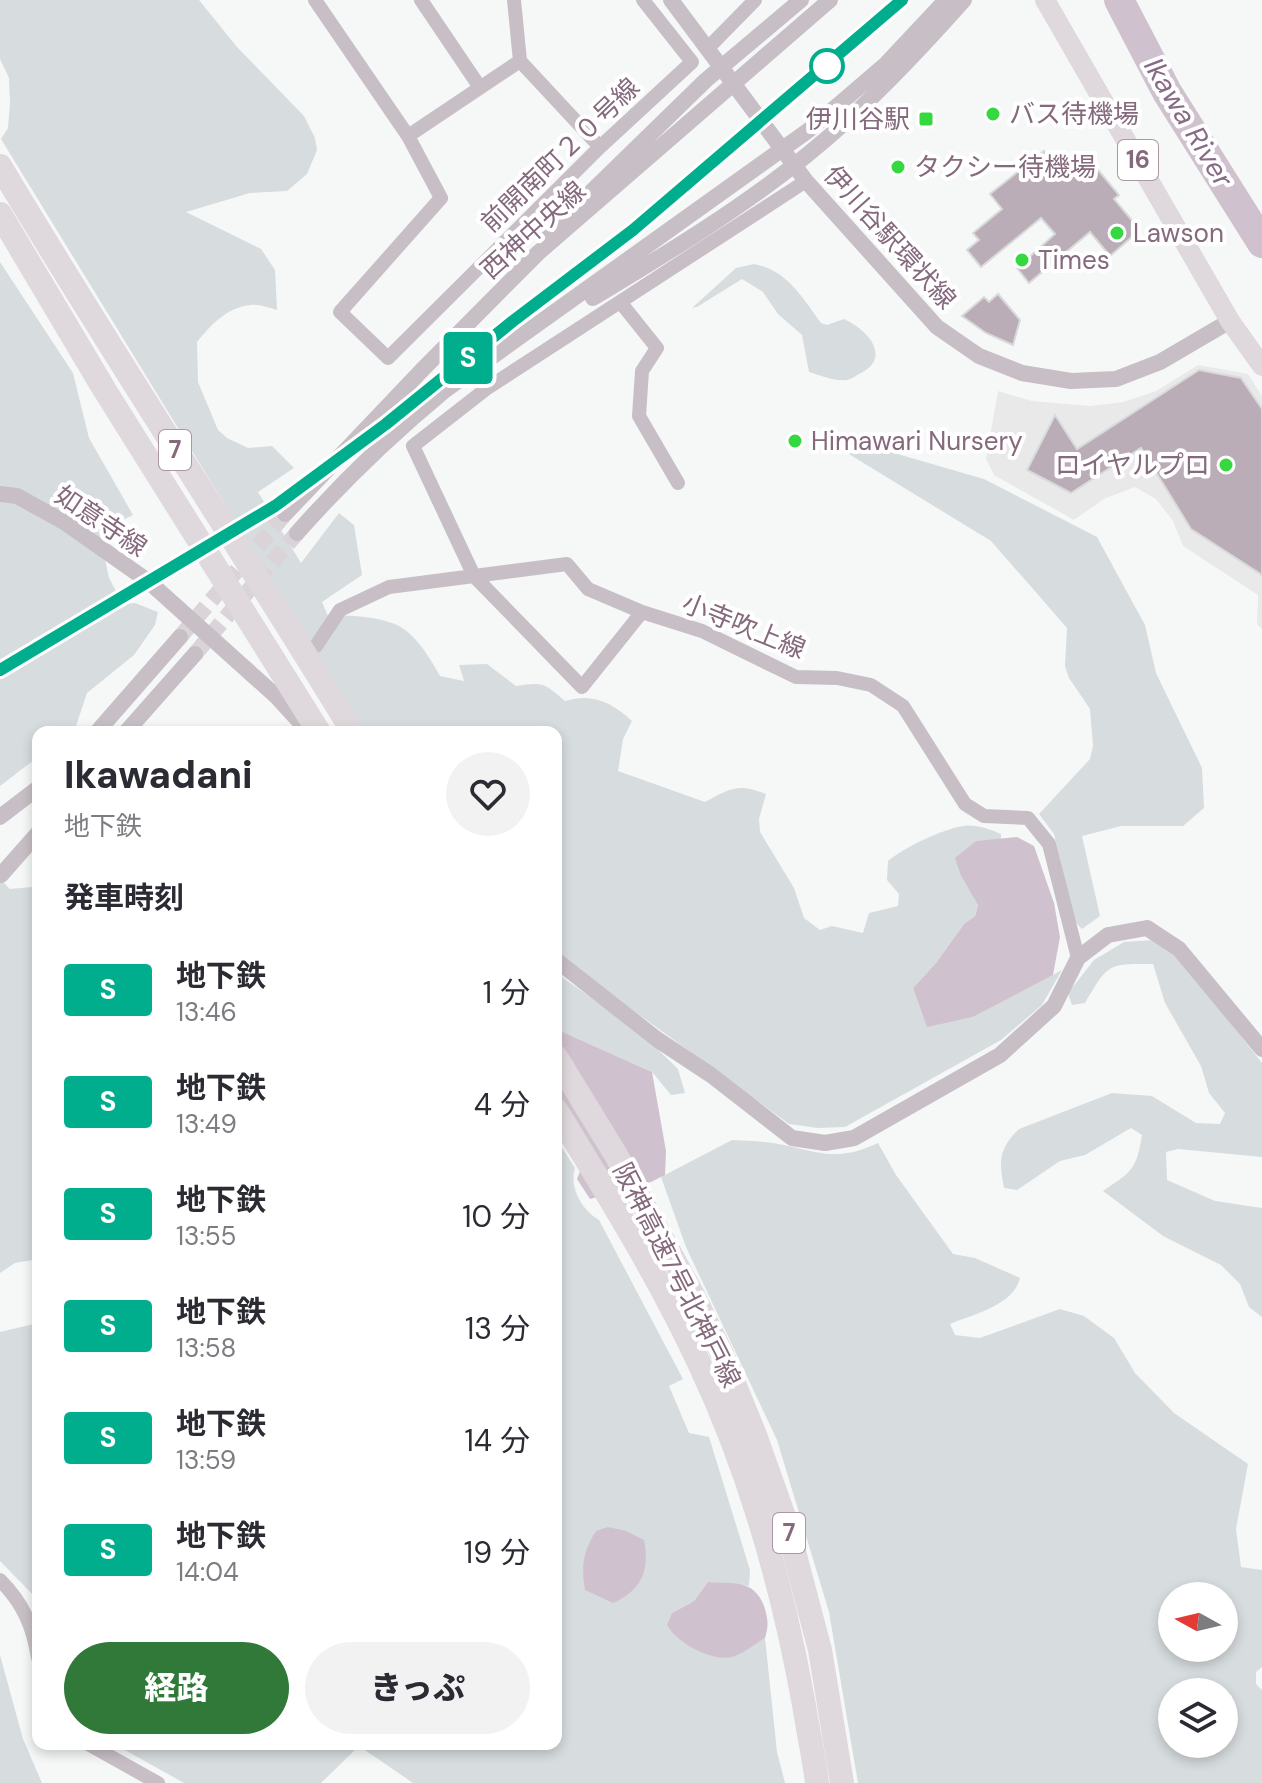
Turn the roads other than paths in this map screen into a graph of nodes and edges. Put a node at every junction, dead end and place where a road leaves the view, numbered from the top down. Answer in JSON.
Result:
{"nodes":[{"id":1,"x":315,"y":0,"type":"edge"},
{"id":2,"x":421,"y":0,"type":"edge"},
{"id":3,"x":514,"y":0,"type":"edge"},
{"id":4,"x":643,"y":0,"type":"edge"},
{"id":5,"x":671,"y":0,"type":"edge"},
{"id":6,"x":755,"y":0,"type":"edge"},
{"id":7,"x":801,"y":0,"type":"edge"},
{"id":8,"x":830,"y":0,"type":"edge"},
{"id":9,"x":946,"y":0,"type":"edge"},
{"id":10,"x":964,"y":0,"type":"edge"},
{"id":11,"x":1045,"y":0,"type":"edge"},
{"id":12,"x":708,"y":48,"type":"junction"},
{"id":13,"x":520,"y":61,"type":"junction"},
{"id":14,"x":479,"y":86,"type":"junction"},
{"id":15,"x":408,"y":136,"type":"junction"},
{"id":16,"x":600,"y":147,"type":"junction"},
{"id":17,"x":0,"y":166,"type":"edge"},
{"id":18,"x":806,"y":181,"type":"junction"},
{"id":19,"x":0,"y":214,"type":"edge"},
{"id":20,"x":621,"y":303,"type":"junction"},
{"id":21,"x":1230,"y":321,"type":"junction"},
{"id":22,"x":482,"y":365,"type":"junction"},
{"id":23,"x":1262,"y":366,"type":"edge"},
{"id":24,"x":423,"y":369,"type":"junction"},
{"id":25,"x":678,"y":483,"type":"dead end"},
{"id":26,"x":0,"y":494,"type":"edge"},
{"id":27,"x":285,"y":514,"type":"tunnel mouth"},
{"id":28,"x":297,"y":533,"type":"tunnel mouth"},
{"id":29,"x":474,"y":576,"type":"junction"},
{"id":30,"x":642,"y":612,"type":"junction"},
{"id":31,"x":180,"y":637,"type":"tunnel mouth"},
{"id":32,"x":316,"y":646,"type":"dead end"},
{"id":33,"x":195,"y":654,"type":"tunnel mouth"},
{"id":34,"x":102,"y":726,"type":"edge"},
{"id":35,"x":131,"y":726,"type":"edge"},
{"id":36,"x":304,"y":726,"type":"edge"},
{"id":37,"x":315,"y":726,"type":"edge"},
{"id":38,"x":349,"y":726,"type":"edge"},
{"id":39,"x":32,"y":793,"type":"edge"},
{"id":40,"x":0,"y":817,"type":"edge"},
{"id":41,"x":32,"y":840,"type":"edge"},
{"id":42,"x":1,"y":875,"type":"edge"},
{"id":43,"x":1078,"y":958,"type":"junction"},
{"id":44,"x":562,"y":965,"type":"edge"},
{"id":45,"x":1262,"y":1049,"type":"edge"},
{"id":46,"x":562,"y":1067,"type":"edge"},
{"id":47,"x":562,"y":1120,"type":"edge"},
{"id":48,"x":0,"y":1580,"type":"edge"},
{"id":49,"x":32,"y":1627,"type":"edge"},
{"id":50,"x":99,"y":1750,"type":"edge"},
{"id":51,"x":158,"y":1783,"type":"edge"},
{"id":52,"x":817,"y":1783,"type":"edge"},
{"id":53,"x":842,"y":1783,"type":"edge"}],
"edges":[{"from":1,"to":15,"type":"street","name":"前開南町２０号線"},
{"from":2,"to":14,"type":"street"},
{"from":3,"to":13,"type":"street"},
{"from":4,"to":16,"type":"street","name":"前開南町２０号線"},
{"from":5,"to":12,"type":"street","name":"伊川谷駅環状線"},
{"from":6,"to":12,"type":"street"},
{"from":7,"to":24,"type":"street"},
{"from":8,"to":24,"type":"street","name":"西神中央線"},
{"from":9,"to":22,"type":"street"},
{"from":10,"to":22,"type":"street"},
{"from":11,"to":21,"type":"main road","number":"16"},
{"from":12,"to":18,"type":"street","name":"伊川谷駅環状線"},
{"from":13,"to":14,"type":"street"},
{"from":13,"to":16,"type":"street"},
{"from":14,"to":15,"type":"street"},
{"from":15,"to":16,"type":"street","name":"前開南町２０号線"},
{"from":17,"to":38,"type":"highway","number":"7"},
{"from":18,"to":20,"type":"street"},
{"from":18,"to":21,"type":"street","name":"伊川谷駅環状線"},
{"from":19,"to":37,"type":"highway","number":"7"},
{"from":20,"to":25,"type":"street"},
{"from":20,"to":29,"type":"street"},
{"from":21,"to":23,"type":"main road","number":"16"},
{"from":22,"to":28,"type":"street"},
{"from":24,"to":27,"type":"street","name":"西神中央線"},
{"from":26,"to":36,"type":"street","name":"如意寺線"},
{"from":29,"to":30,"type":"street","name":"小寺吹上線"},
{"from":29,"to":30,"type":"street"},
{"from":29,"to":32,"type":"street","name":"小寺吹上線"},
{"from":30,"to":43,"type":"street","name":"小寺吹上線"},
{"from":31,"to":34,"type":"street"},
{"from":33,"to":35,"type":"street"},
{"from":39,"to":40,"type":"street"},
{"from":41,"to":42,"type":"street"},
{"from":43,"to":44,"type":"street"},
{"from":43,"to":45,"type":"street"},
{"from":46,"to":53,"type":"highway","name":"阪神高速7号北神戸線","number":"7"},
{"from":47,"to":52,"type":"highway","name":"阪神高速7号北神戸線","number":"7"},
{"from":48,"to":49,"type":"street"},
{"from":50,"to":51,"type":"street"}]}
